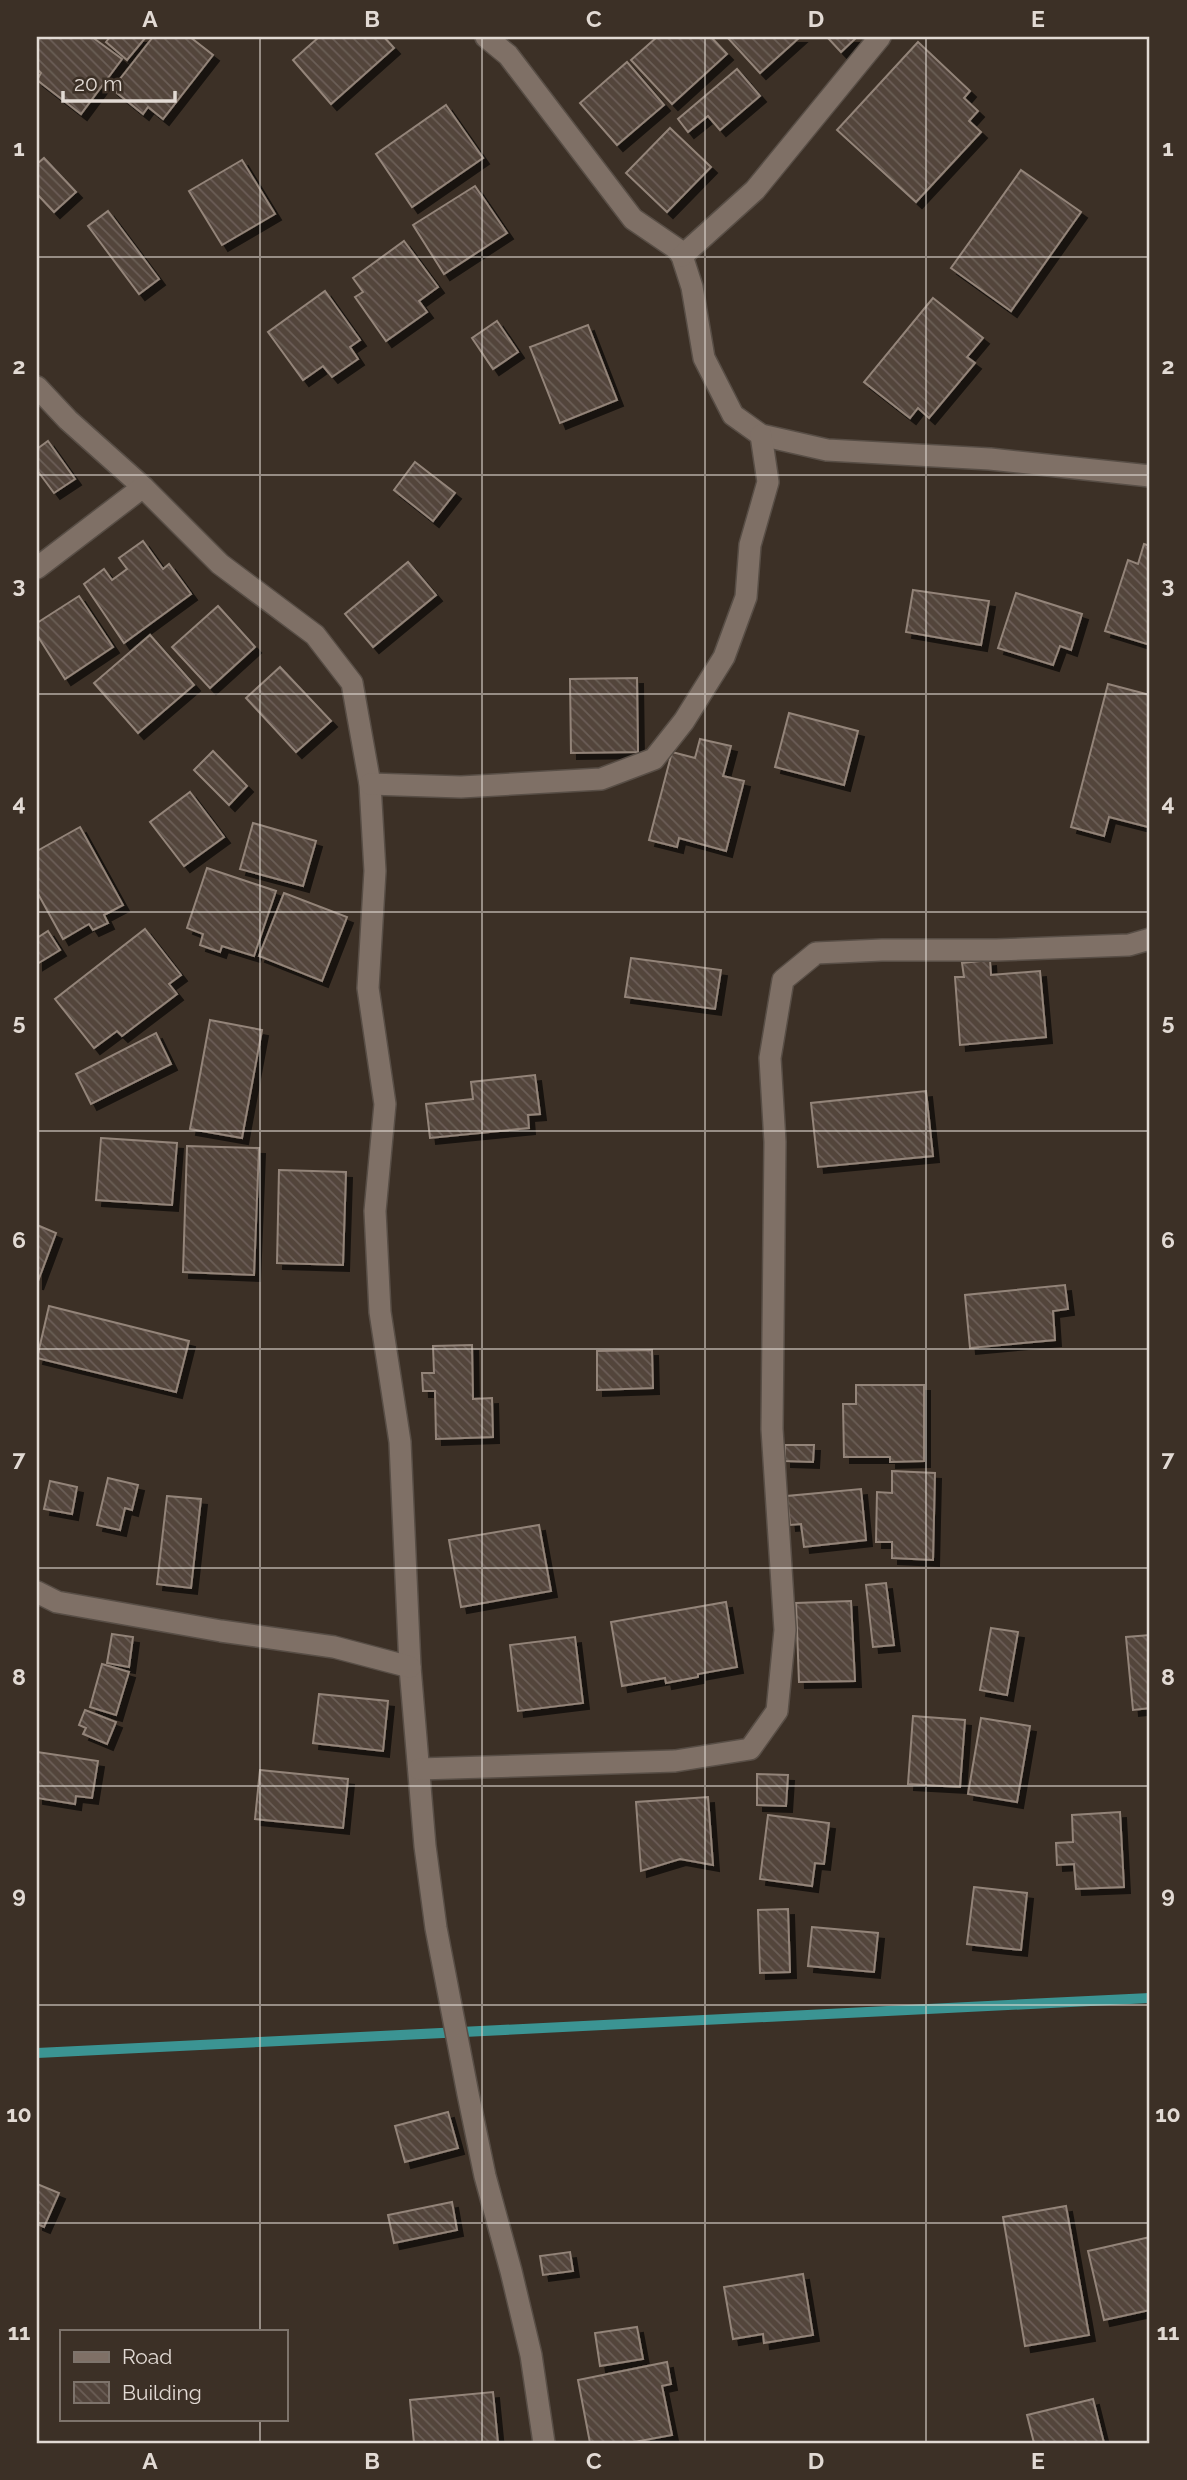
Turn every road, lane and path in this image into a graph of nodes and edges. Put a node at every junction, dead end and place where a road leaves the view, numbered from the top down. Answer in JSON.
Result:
{"nodes":[{"id":1,"x":486,"y":37,"type":"edge"},
{"id":2,"x":880,"y":37,"type":"edge"},
{"id":3,"x":682,"y":256,"type":"junction"},
{"id":4,"x":37,"y":387,"type":"edge"},
{"id":5,"x":761,"y":435,"type":"junction"},
{"id":6,"x":1150,"y":476,"type":"edge"},
{"id":7,"x":143,"y":487,"type":"junction"},
{"id":8,"x":37,"y":568,"type":"edge"},
{"id":9,"x":370,"y":784,"type":"junction"},
{"id":10,"x":1150,"y":939,"type":"edge"},
{"id":11,"x":37,"y":1592,"type":"edge"},
{"id":12,"x":410,"y":1667,"type":"junction"},
{"id":13,"x":419,"y":1769,"type":"junction"},
{"id":14,"x":544,"y":2443,"type":"edge"}],
"edges":[{"from":1,"to":3,"type":"street"},
{"from":2,"to":3,"type":"street"},
{"from":3,"to":5,"type":"street"},
{"from":4,"to":7,"type":"street"},
{"from":5,"to":6,"type":"street"},
{"from":5,"to":9,"type":"street"},
{"from":7,"to":8,"type":"street"},
{"from":7,"to":9,"type":"street"},
{"from":9,"to":12,"type":"street"},
{"from":10,"to":13,"type":"street"},
{"from":11,"to":12,"type":"street"},
{"from":12,"to":13,"type":"street"},
{"from":13,"to":14,"type":"street"}]}
